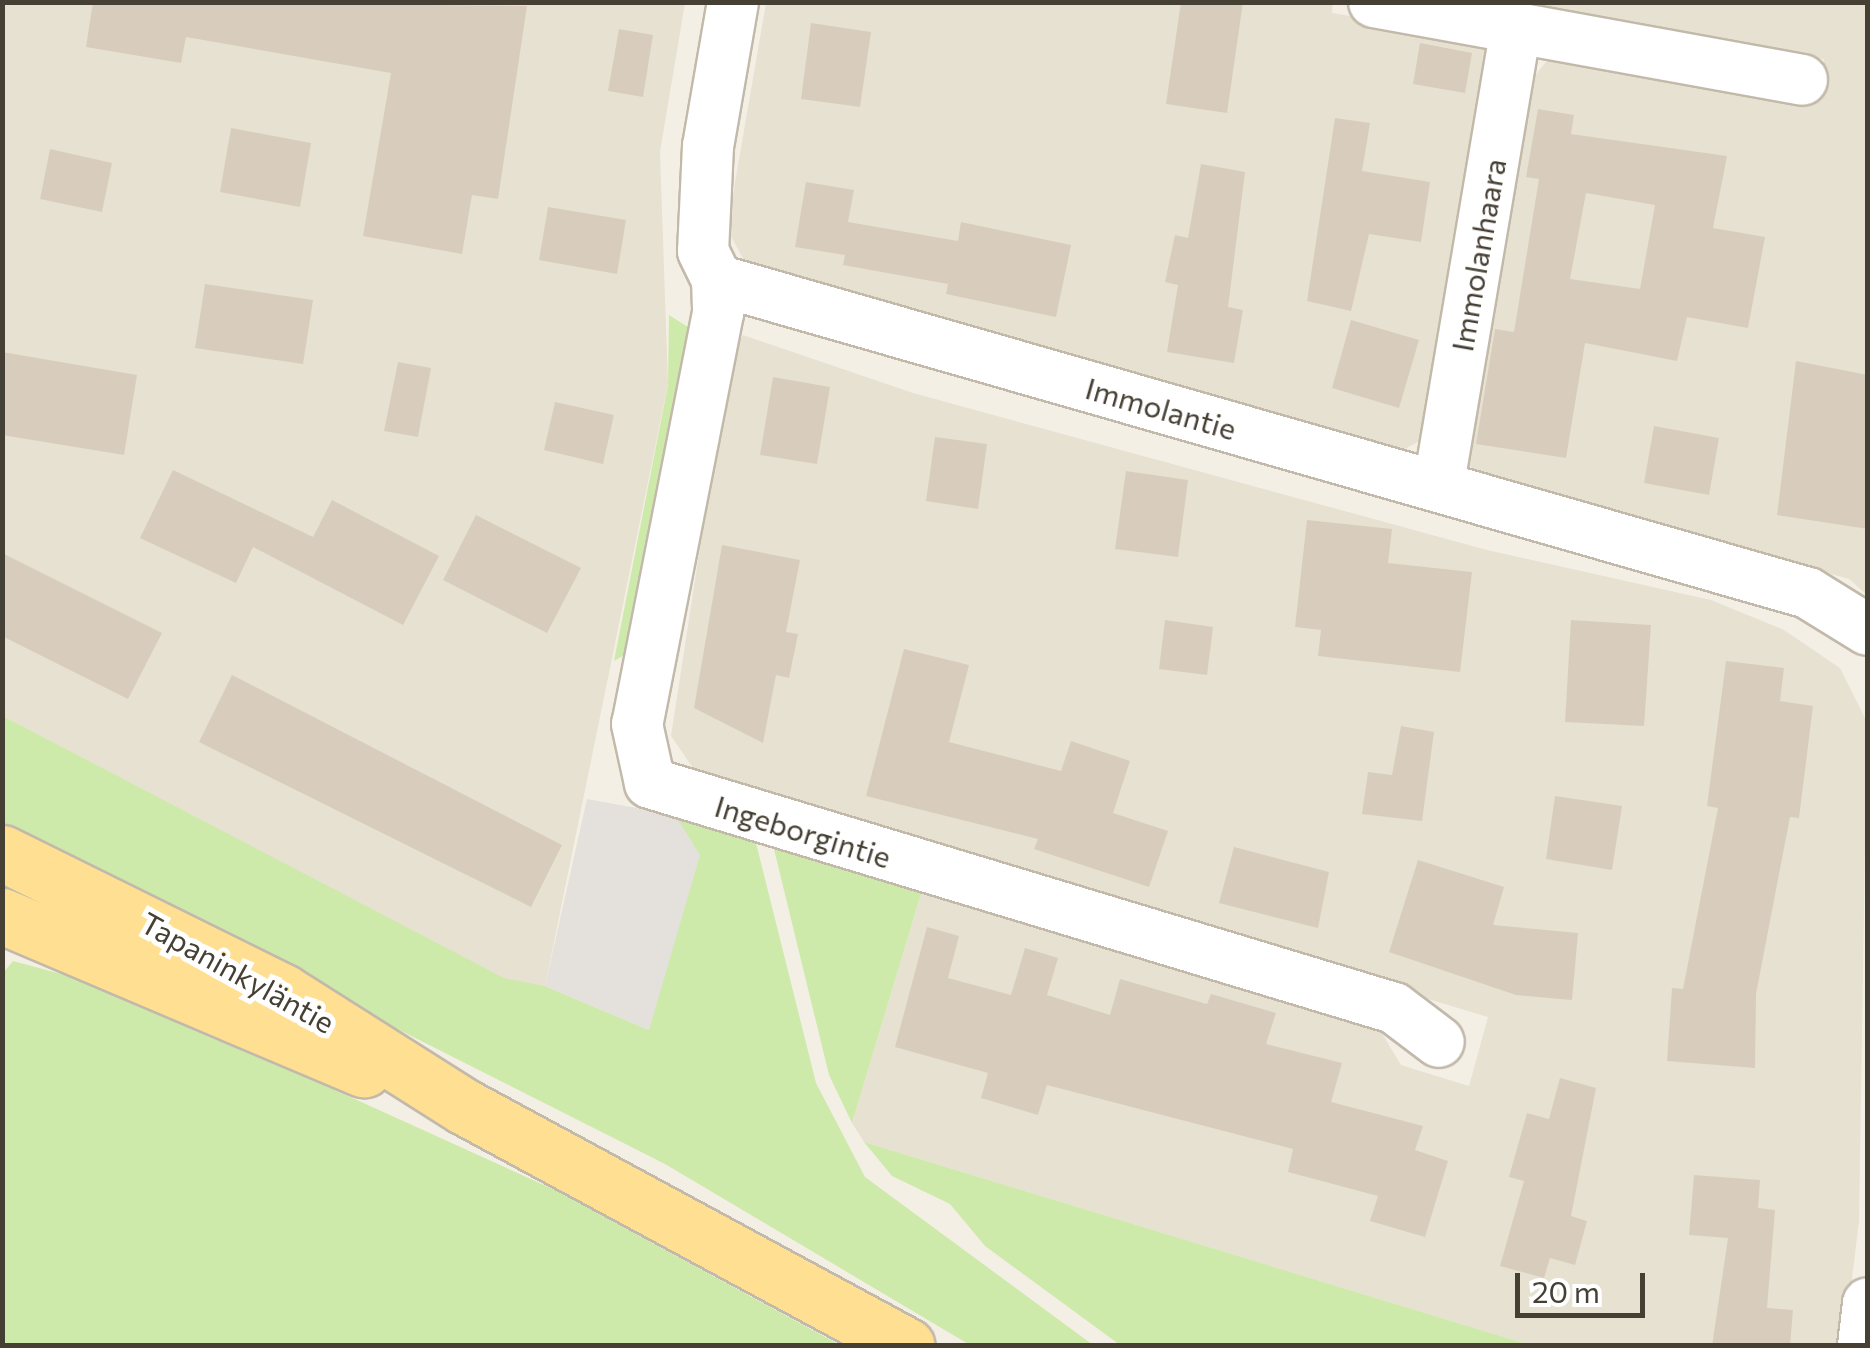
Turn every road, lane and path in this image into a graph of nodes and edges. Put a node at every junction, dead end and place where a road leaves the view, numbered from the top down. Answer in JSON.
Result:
{"nodes":[{"id":1,"x":732,"y":2,"type":"edge"},
{"id":2,"x":1374,"y":2,"type":"edge"},
{"id":3,"x":1516,"y":27,"type":"junction"},
{"id":4,"x":1802,"y":80,"type":"dead end"},
{"id":5,"x":717,"y":280,"type":"junction"},
{"id":6,"x":1439,"y":483,"type":"junction"},
{"id":7,"x":1868,"y":630,"type":"edge"},
{"id":8,"x":2,"y":852,"type":"edge"},
{"id":9,"x":2,"y":916,"type":"edge"},
{"id":10,"x":1439,"y":1042,"type":"dead end"},
{"id":11,"x":465,"y":1106,"type":"junction"},
{"id":12,"x":1868,"y":1303,"type":"edge"},
{"id":13,"x":906,"y":1346,"type":"edge"},
{"id":14,"x":1863,"y":1346,"type":"edge"}],
"edges":[{"from":1,"to":5,"type":"street"},
{"from":2,"to":3,"type":"street"},
{"from":3,"to":4,"type":"street"},
{"from":3,"to":6,"type":"street","name":"Immolanhaara"},
{"from":5,"to":6,"type":"street","name":"Immolantie"},
{"from":5,"to":10,"type":"street","name":"Ingeborgintie"},
{"from":6,"to":7,"type":"street","name":"Immolantie"},
{"from":8,"to":11,"type":"main road","name":"Tapaninkyläntie"},
{"from":9,"to":11,"type":"main road","name":"Tapaninkyläntie"},
{"from":11,"to":13,"type":"main road","name":"Tapaninkyläntie"},
{"from":12,"to":14,"type":"street"}]}
